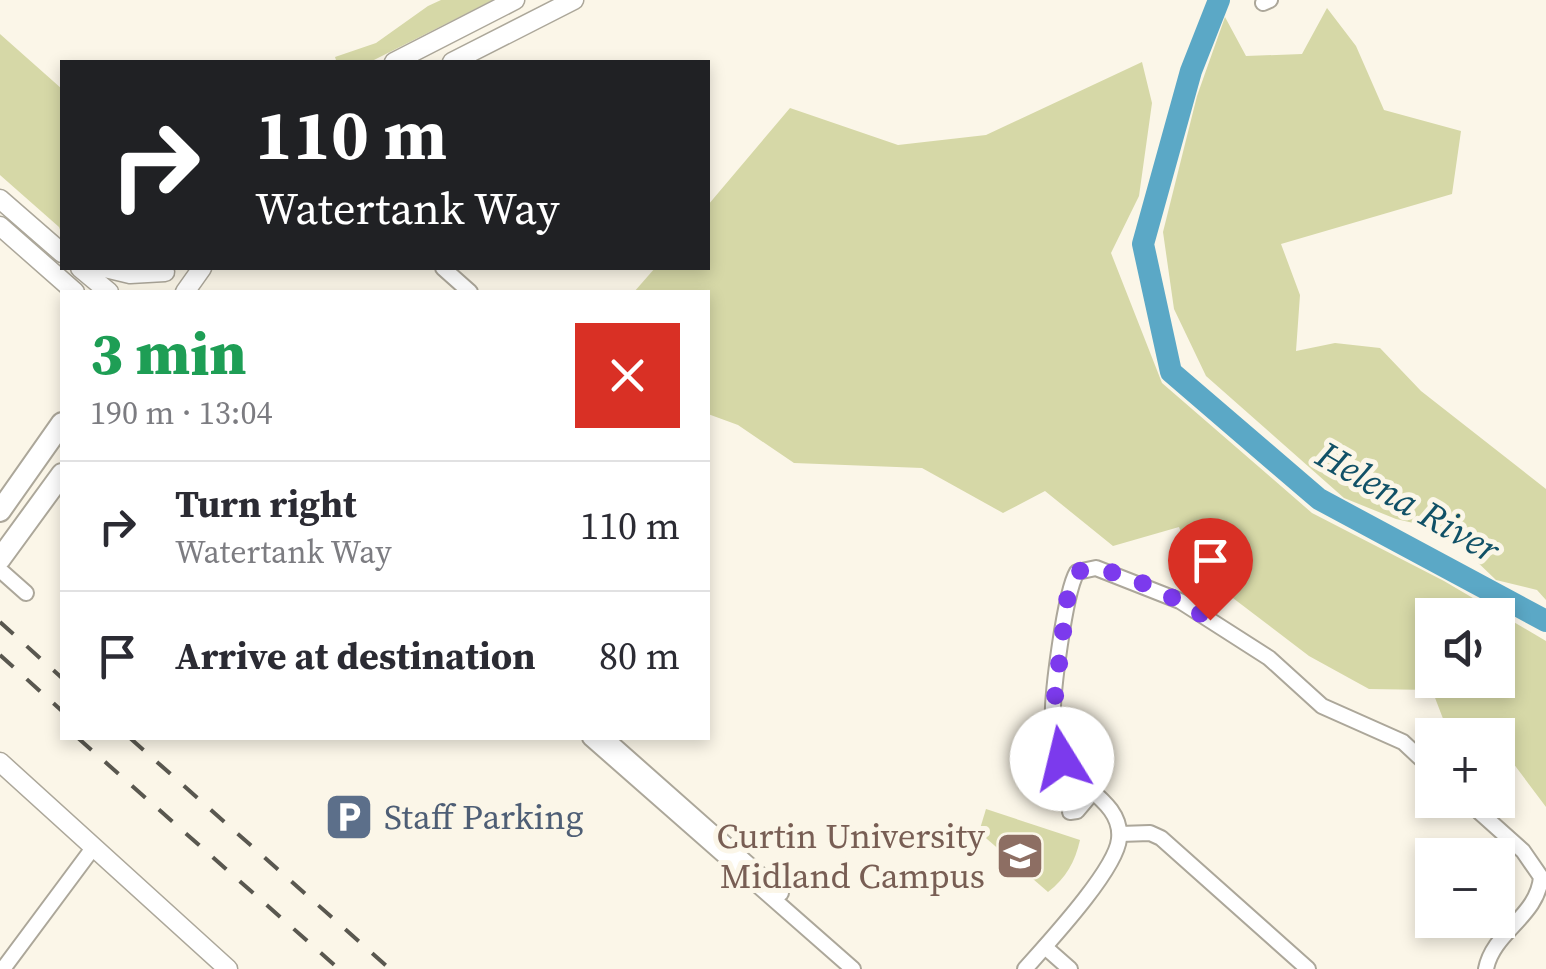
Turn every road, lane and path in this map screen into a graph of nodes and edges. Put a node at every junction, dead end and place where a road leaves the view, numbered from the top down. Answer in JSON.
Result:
{"nodes":[{"id":1,"x":515,"y":0,"type":"edge"},
{"id":2,"x":574,"y":0,"type":"edge"},
{"id":3,"x":484,"y":46,"type":"junction"},
{"id":4,"x":398,"y":60,"type":"edge"},
{"id":5,"x":456,"y":60,"type":"edge"},
{"id":6,"x":471,"y":60,"type":"edge"},
{"id":7,"x":0,"y":200,"type":"edge"},
{"id":8,"x":0,"y":226,"type":"edge"},
{"id":9,"x":60,"y":250,"type":"edge"},
{"id":10,"x":82,"y":270,"type":"edge"},
{"id":11,"x":113,"y":270,"type":"edge"},
{"id":12,"x":167,"y":270,"type":"edge"},
{"id":13,"x":445,"y":270,"type":"edge"},
{"id":14,"x":73,"y":290,"type":"edge"},
{"id":15,"x":107,"y":290,"type":"edge"},
{"id":16,"x":468,"y":290,"type":"edge"},
{"id":17,"x":60,"y":412,"type":"edge"},
{"id":18,"x":60,"y":426,"type":"edge"},
{"id":19,"x":26,"y":476,"type":"junction"},
{"id":20,"x":60,"y":477,"type":"edge"},
{"id":21,"x":0,"y":511,"type":"edge"},
{"id":22,"x":0,"y":559,"type":"edge"},
{"id":23,"x":0,"y":570,"type":"edge"},
{"id":24,"x":26,"y":593,"type":"dead end"},
{"id":25,"x":592,"y":740,"type":"edge"},
{"id":26,"x":608,"y":740,"type":"edge"},
{"id":27,"x":1415,"y":753,"type":"edge"},
{"id":28,"x":0,"y":762,"type":"edge"},
{"id":29,"x":1093,"y":792,"type":"junction"},
{"id":30,"x":1070,"y":812,"type":"dead end"},
{"id":31,"x":1486,"y":818,"type":"edge"},
{"id":32,"x":1120,"y":834,"type":"junction"},
{"id":33,"x":93,"y":848,"type":"junction"},
{"id":34,"x":1045,"y":947,"type":"junction"},
{"id":35,"x":2,"y":969,"type":"edge"},
{"id":36,"x":228,"y":969,"type":"edge"},
{"id":37,"x":853,"y":969,"type":"edge"},
{"id":38,"x":867,"y":969,"type":"edge"},
{"id":39,"x":1025,"y":969,"type":"edge"},
{"id":40,"x":1070,"y":969,"type":"edge"},
{"id":41,"x":1308,"y":969,"type":"edge"},
{"id":42,"x":1486,"y":969,"type":"edge"}],
"edges":[{"from":1,"to":4,"type":"main road"},
{"from":2,"to":3,"type":"main road"},
{"from":3,"to":5,"type":"main road"},
{"from":3,"to":6,"type":"street"},
{"from":7,"to":9,"type":"main road"},
{"from":8,"to":14,"type":"main road"},
{"from":10,"to":15,"type":"main road"},
{"from":11,"to":12,"type":"main road"},
{"from":13,"to":16,"type":"street"},
{"from":17,"to":19,"type":"main road"},
{"from":18,"to":19,"type":"main road"},
{"from":19,"to":21,"type":"main road"},
{"from":20,"to":22,"type":"main road"},
{"from":23,"to":24,"type":"street"},
{"from":25,"to":37,"type":"street"},
{"from":26,"to":38,"type":"street"},
{"from":27,"to":29,"type":"street"},
{"from":28,"to":33,"type":"main road"},
{"from":29,"to":30,"type":"street"},
{"from":29,"to":32,"type":"street"},
{"from":31,"to":42,"type":"street"},
{"from":32,"to":34,"type":"street"},
{"from":32,"to":41,"type":"street"},
{"from":33,"to":35,"type":"street"},
{"from":33,"to":36,"type":"main road"},
{"from":34,"to":39,"type":"street"},
{"from":34,"to":40,"type":"street"}]}
